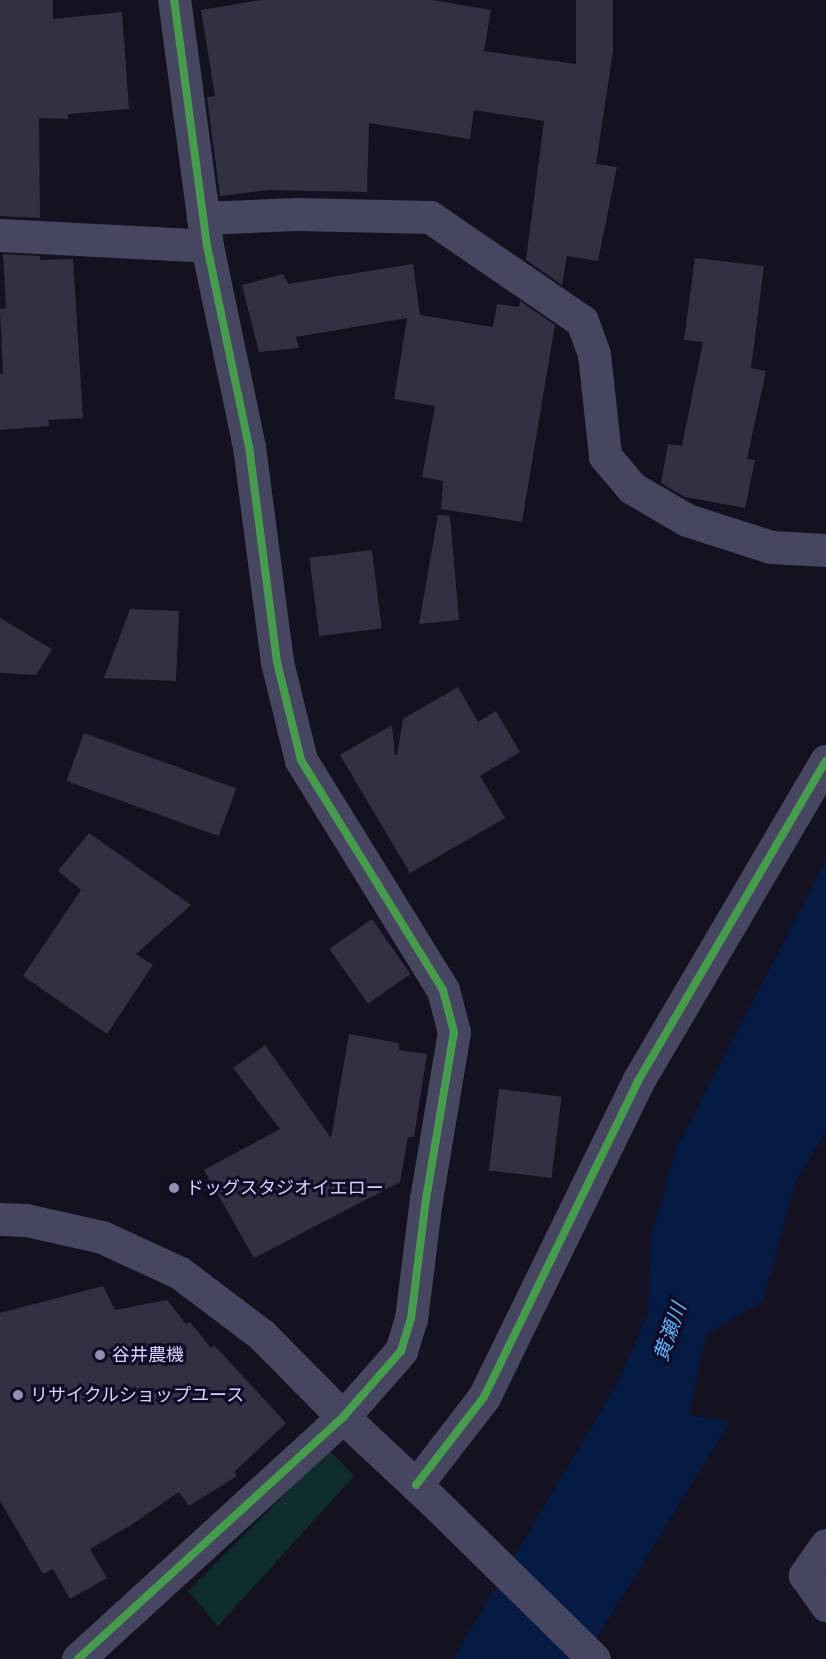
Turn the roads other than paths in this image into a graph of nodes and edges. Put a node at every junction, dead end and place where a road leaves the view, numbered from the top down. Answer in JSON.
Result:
{"nodes":[{"id":1,"x":174,"y":0,"type":"edge"},
{"id":2,"x":205,"y":232,"type":"junction"},
{"id":3,"x":0,"y":235,"type":"edge"},
{"id":4,"x":826,"y":550,"type":"edge"},
{"id":5,"x":826,"y":761,"type":"edge"},
{"id":6,"x":0,"y":1219,"type":"edge"},
{"id":7,"x":343,"y":1417,"type":"junction"},
{"id":8,"x":424,"y":1493,"type":"junction"},
{"id":9,"x":826,"y":1545,"type":"edge"},
{"id":10,"x":826,"y":1605,"type":"edge"},
{"id":11,"x":78,"y":1659,"type":"edge"},
{"id":12,"x":594,"y":1659,"type":"edge"}],
"edges":[{"from":1,"to":2,"type":"street"},
{"from":2,"to":3,"type":"street"},
{"from":2,"to":4,"type":"street"},
{"from":2,"to":7,"type":"street"},
{"from":5,"to":8,"type":"street"},
{"from":6,"to":7,"type":"street"},
{"from":7,"to":8,"type":"street"},
{"from":7,"to":11,"type":"street"},
{"from":8,"to":12,"type":"street"},
{"from":9,"to":10,"type":"street"}]}
